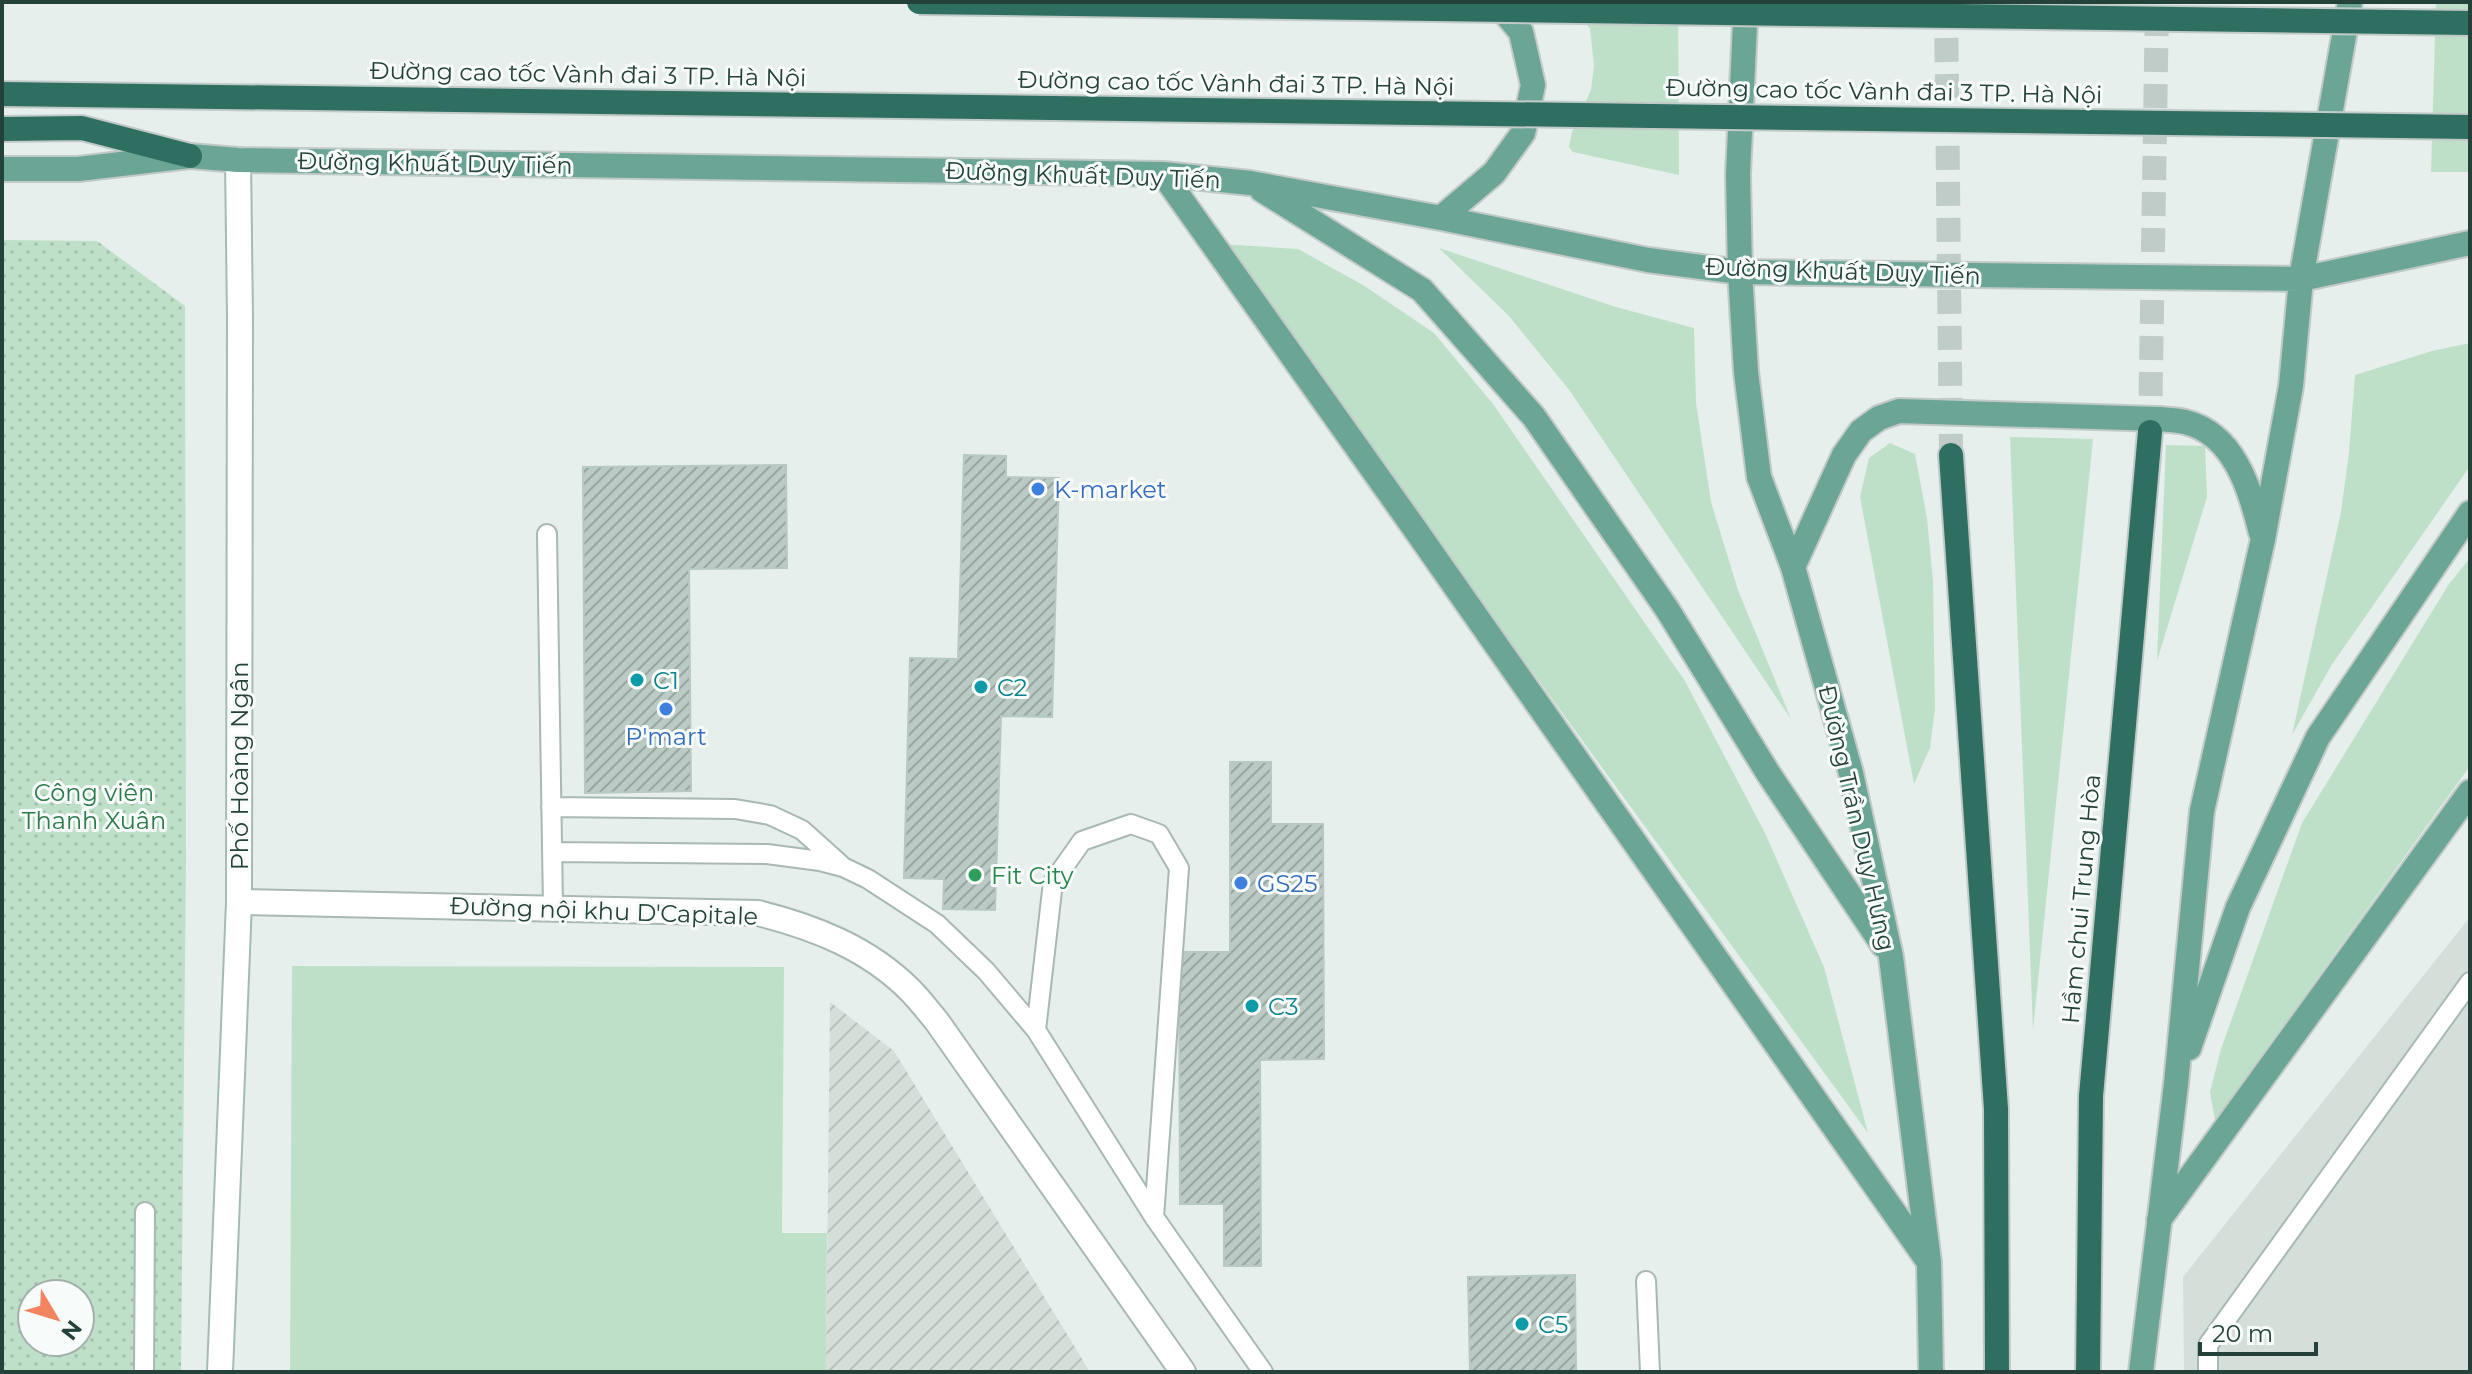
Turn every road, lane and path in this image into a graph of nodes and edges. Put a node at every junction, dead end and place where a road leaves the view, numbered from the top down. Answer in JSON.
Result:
{"nodes":[{"id":1,"x":919,"y":2,"type":"edge"},
{"id":2,"x":1496,"y":2,"type":"edge"},
{"id":3,"x":1746,"y":2,"type":"edge"},
{"id":4,"x":2350,"y":2,"type":"edge"},
{"id":5,"x":2470,"y":23,"type":"edge"},
{"id":6,"x":2,"y":94,"type":"edge"},
{"id":7,"x":2470,"y":127,"type":"edge"},
{"id":8,"x":2,"y":129,"type":"edge"},
{"id":9,"x":190,"y":156,"type":"junction"},
{"id":10,"x":238,"y":160,"type":"junction"},
{"id":11,"x":2,"y":169,"type":"edge"},
{"id":12,"x":1163,"y":174,"type":"junction"},
{"id":13,"x":1250,"y":183,"type":"junction"},
{"id":14,"x":1441,"y":218,"type":"junction"},
{"id":15,"x":2470,"y":243,"type":"edge"},
{"id":16,"x":1740,"y":272,"type":"junction"},
{"id":17,"x":2301,"y":279,"type":"junction"},
{"id":18,"x":2150,"y":432,"type":"tunnel mouth"},
{"id":19,"x":1951,"y":455,"type":"tunnel mouth"},
{"id":20,"x":2470,"y":513,"type":"edge"},
{"id":21,"x":547,"y":534,"type":"dead end"},
{"id":22,"x":2263,"y":539,"type":"junction"},
{"id":23,"x":1793,"y":567,"type":"junction"},
{"id":24,"x":2470,"y":792,"type":"edge"},
{"id":25,"x":551,"y":807,"type":"junction"},
{"id":26,"x":552,"y":852,"type":"junction"},
{"id":27,"x":843,"y":867,"type":"junction"},
{"id":28,"x":239,"y":902,"type":"junction"},
{"id":29,"x":553,"y":907,"type":"junction"},
{"id":30,"x":1891,"y":957,"type":"junction"},
{"id":31,"x":2470,"y":982,"type":"edge"},
{"id":32,"x":1036,"y":1030,"type":"junction"},
{"id":33,"x":2176,"y":1084,"type":"junction"},
{"id":34,"x":145,"y":1212,"type":"dead end"},
{"id":35,"x":1154,"y":1217,"type":"junction"},
{"id":36,"x":2158,"y":1222,"type":"junction"},
{"id":37,"x":1929,"y":1262,"type":"junction"},
{"id":38,"x":1646,"y":1281,"type":"dead end"},
{"id":39,"x":144,"y":1372,"type":"edge"},
{"id":40,"x":220,"y":1372,"type":"edge"},
{"id":41,"x":1183,"y":1372,"type":"edge"},
{"id":42,"x":1263,"y":1372,"type":"edge"},
{"id":43,"x":1650,"y":1372,"type":"edge"},
{"id":44,"x":1931,"y":1372,"type":"edge"},
{"id":45,"x":1997,"y":1372,"type":"edge"},
{"id":46,"x":2088,"y":1372,"type":"edge"},
{"id":47,"x":2141,"y":1372,"type":"edge"},
{"id":48,"x":2208,"y":1372,"type":"edge"}],
"edges":[{"from":1,"to":5,"type":"highway","bridge":true},
{"from":2,"to":14,"type":"main road"},
{"from":3,"to":16,"type":"main road","name":"Đường Trần Duy Hưng"},
{"from":4,"to":17,"type":"main road"},
{"from":6,"to":7,"type":"highway","name":"Đường cao tốc Vành đai 3 TP. Hà Nội","bridge":true},
{"from":8,"to":9,"type":"highway"},
{"from":9,"to":10,"type":"main road","name":"Đường Khuất Duy Tiến"},
{"from":9,"to":11,"type":"main road","name":"Đường Khuất Duy Tiến"},
{"from":10,"to":12,"type":"main road","name":"Đường Khuất Duy Tiến"},
{"from":10,"to":28,"type":"street","name":"Phố Hoàng Ngân"},
{"from":12,"to":13,"type":"main road","name":"Đường Khuất Duy Tiến"},
{"from":12,"to":37,"type":"main road"},
{"from":13,"to":14,"type":"main road","name":"Đường Khuất Duy Tiến"},
{"from":13,"to":30,"type":"main road"},
{"from":14,"to":16,"type":"main road","name":"Đường Khuất Duy Tiến"},
{"from":15,"to":17,"type":"main road","name":"Đường Khuất Duy Tiến"},
{"from":16,"to":17,"type":"main road","name":"Đường Khuất Duy Tiến"},
{"from":16,"to":23,"type":"main road","name":"Đường Trần Duy Hưng"},
{"from":17,"to":22,"type":"main road"},
{"from":18,"to":46,"type":"highway","name":"Hầm chui Trung Hòa"},
{"from":19,"to":45,"type":"highway"},
{"from":20,"to":33,"type":"main road"},
{"from":21,"to":25,"type":"lane"},
{"from":22,"to":23,"type":"main road"},
{"from":22,"to":33,"type":"main road"},
{"from":23,"to":30,"type":"main road","name":"Đường Trần Duy Hưng"},
{"from":24,"to":36,"type":"main road"},
{"from":25,"to":26,"type":"lane"},
{"from":25,"to":27,"type":"lane"},
{"from":26,"to":27,"type":"lane"},
{"from":26,"to":29,"type":"lane"},
{"from":27,"to":32,"type":"lane"},
{"from":28,"to":29,"type":"street","name":"Đường nội khu D'Capitale"},
{"from":28,"to":40,"type":"street","name":"Phố Hoàng Ngân"},
{"from":29,"to":41,"type":"street","name":"Đường nội khu D'Capitale"},
{"from":30,"to":37,"type":"main road","name":"Đường Trần Duy Hưng"},
{"from":31,"to":48,"type":"lane"},
{"from":32,"to":35,"type":"lane"},
{"from":32,"to":35,"type":"lane"},
{"from":33,"to":36,"type":"main road"},
{"from":34,"to":39,"type":"lane"},
{"from":35,"to":42,"type":"lane"},
{"from":36,"to":47,"type":"main road"},
{"from":37,"to":44,"type":"main road","name":"Đường Trần Duy Hưng"},
{"from":38,"to":43,"type":"lane"}]}
